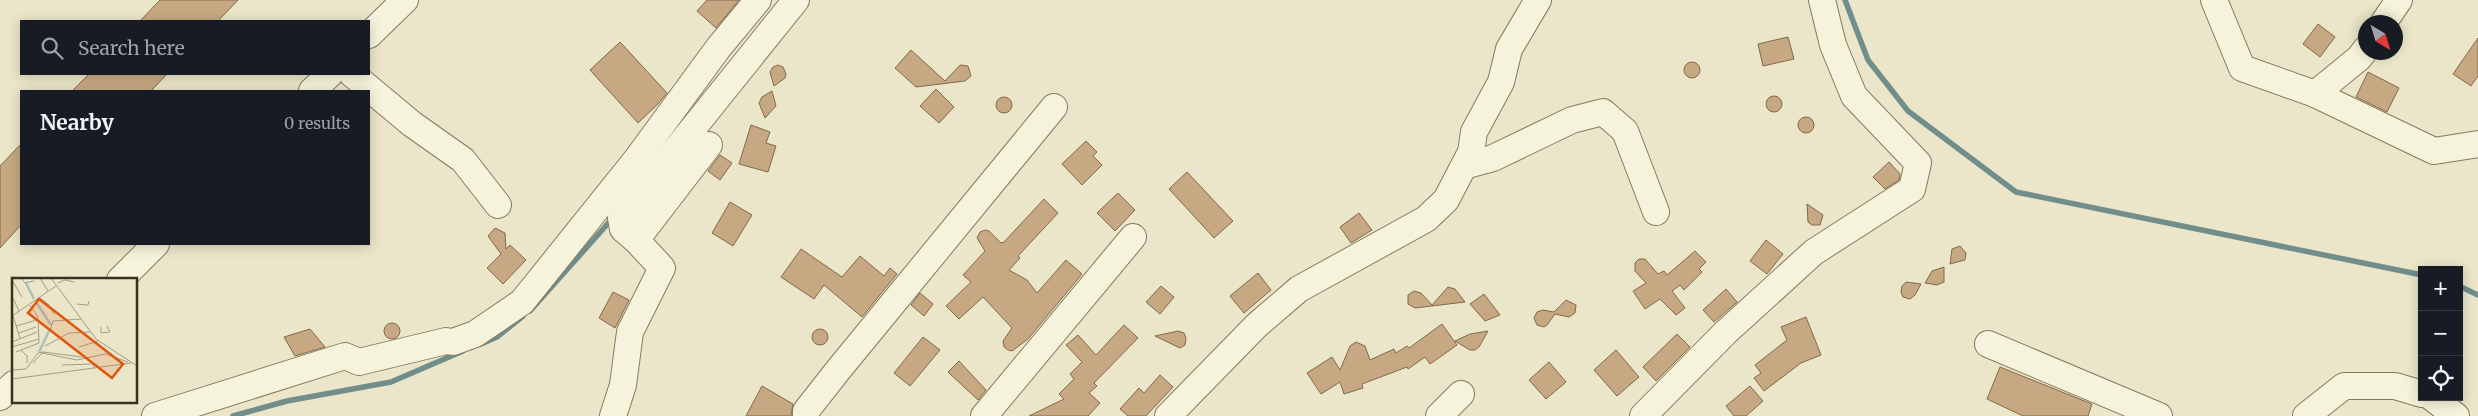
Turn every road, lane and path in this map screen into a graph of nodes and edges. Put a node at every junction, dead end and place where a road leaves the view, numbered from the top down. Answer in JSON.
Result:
{"nodes":[{"id":1,"x":404,"y":0,"type":"edge"},
{"id":2,"x":758,"y":0,"type":"edge"},
{"id":3,"x":796,"y":0,"type":"edge"},
{"id":4,"x":1538,"y":0,"type":"edge"},
{"id":5,"x":1822,"y":0,"type":"edge"},
{"id":6,"x":2214,"y":0,"type":"edge"},
{"id":7,"x":2399,"y":0,"type":"edge"},
{"id":8,"x":2389,"y":15,"type":"edge"},
{"id":9,"x":370,"y":35,"type":"edge"},
{"id":10,"x":2358,"y":59,"type":"edge"},
{"id":11,"x":329,"y":75,"type":"edge"},
{"id":12,"x":353,"y":75,"type":"edge"},
{"id":13,"x":313,"y":90,"type":"edge"},
{"id":14,"x":2315,"y":94,"type":"junction"},
{"id":15,"x":1054,"y":107,"type":"dead end"},
{"id":16,"x":2478,"y":144,"type":"edge"},
{"id":17,"x":709,"y":145,"type":"dead end"},
{"id":18,"x":1464,"y":166,"type":"junction"},
{"id":19,"x":498,"y":205,"type":"dead end"},
{"id":20,"x":1656,"y":212,"type":"dead end"},
{"id":21,"x":1133,"y":237,"type":"dead end"},
{"id":22,"x":636,"y":240,"type":"junction"},
{"id":23,"x":155,"y":245,"type":"edge"},
{"id":24,"x":122,"y":278,"type":"edge"},
{"id":25,"x":1988,"y":344,"type":"dead end"},
{"id":26,"x":12,"y":386,"type":"edge"},
{"id":27,"x":2418,"y":393,"type":"edge"},
{"id":28,"x":1461,"y":394,"type":"dead end"},
{"id":29,"x":0,"y":397,"type":"edge"},
{"id":30,"x":2436,"y":401,"type":"edge"},
{"id":31,"x":155,"y":416,"type":"edge"},
{"id":32,"x":613,"y":416,"type":"edge"},
{"id":33,"x":806,"y":416,"type":"edge"},
{"id":34,"x":984,"y":416,"type":"edge"},
{"id":35,"x":1168,"y":416,"type":"edge"},
{"id":36,"x":1439,"y":416,"type":"edge"},
{"id":37,"x":1643,"y":416,"type":"edge"},
{"id":38,"x":2160,"y":416,"type":"edge"},
{"id":39,"x":2306,"y":416,"type":"edge"},
{"id":40,"x":2456,"y":416,"type":"edge"}],
"edges":[{"from":1,"to":9,"type":"street"},
{"from":2,"to":31,"type":"street"},
{"from":3,"to":22,"type":"street"},
{"from":4,"to":18,"type":"street"},
{"from":5,"to":37,"type":"street"},
{"from":6,"to":14,"type":"street"},
{"from":7,"to":8,"type":"street"},
{"from":10,"to":14,"type":"street"},
{"from":11,"to":13,"type":"street"},
{"from":12,"to":19,"type":"street"},
{"from":14,"to":16,"type":"street"},
{"from":15,"to":33,"type":"street"},
{"from":17,"to":22,"type":"street"},
{"from":18,"to":20,"type":"street"},
{"from":18,"to":35,"type":"street"},
{"from":21,"to":34,"type":"street"},
{"from":22,"to":32,"type":"street"},
{"from":23,"to":24,"type":"street"},
{"from":25,"to":38,"type":"street"},
{"from":26,"to":29,"type":"street"},
{"from":27,"to":39,"type":"street"},
{"from":28,"to":36,"type":"street"},
{"from":30,"to":40,"type":"street"}]}
